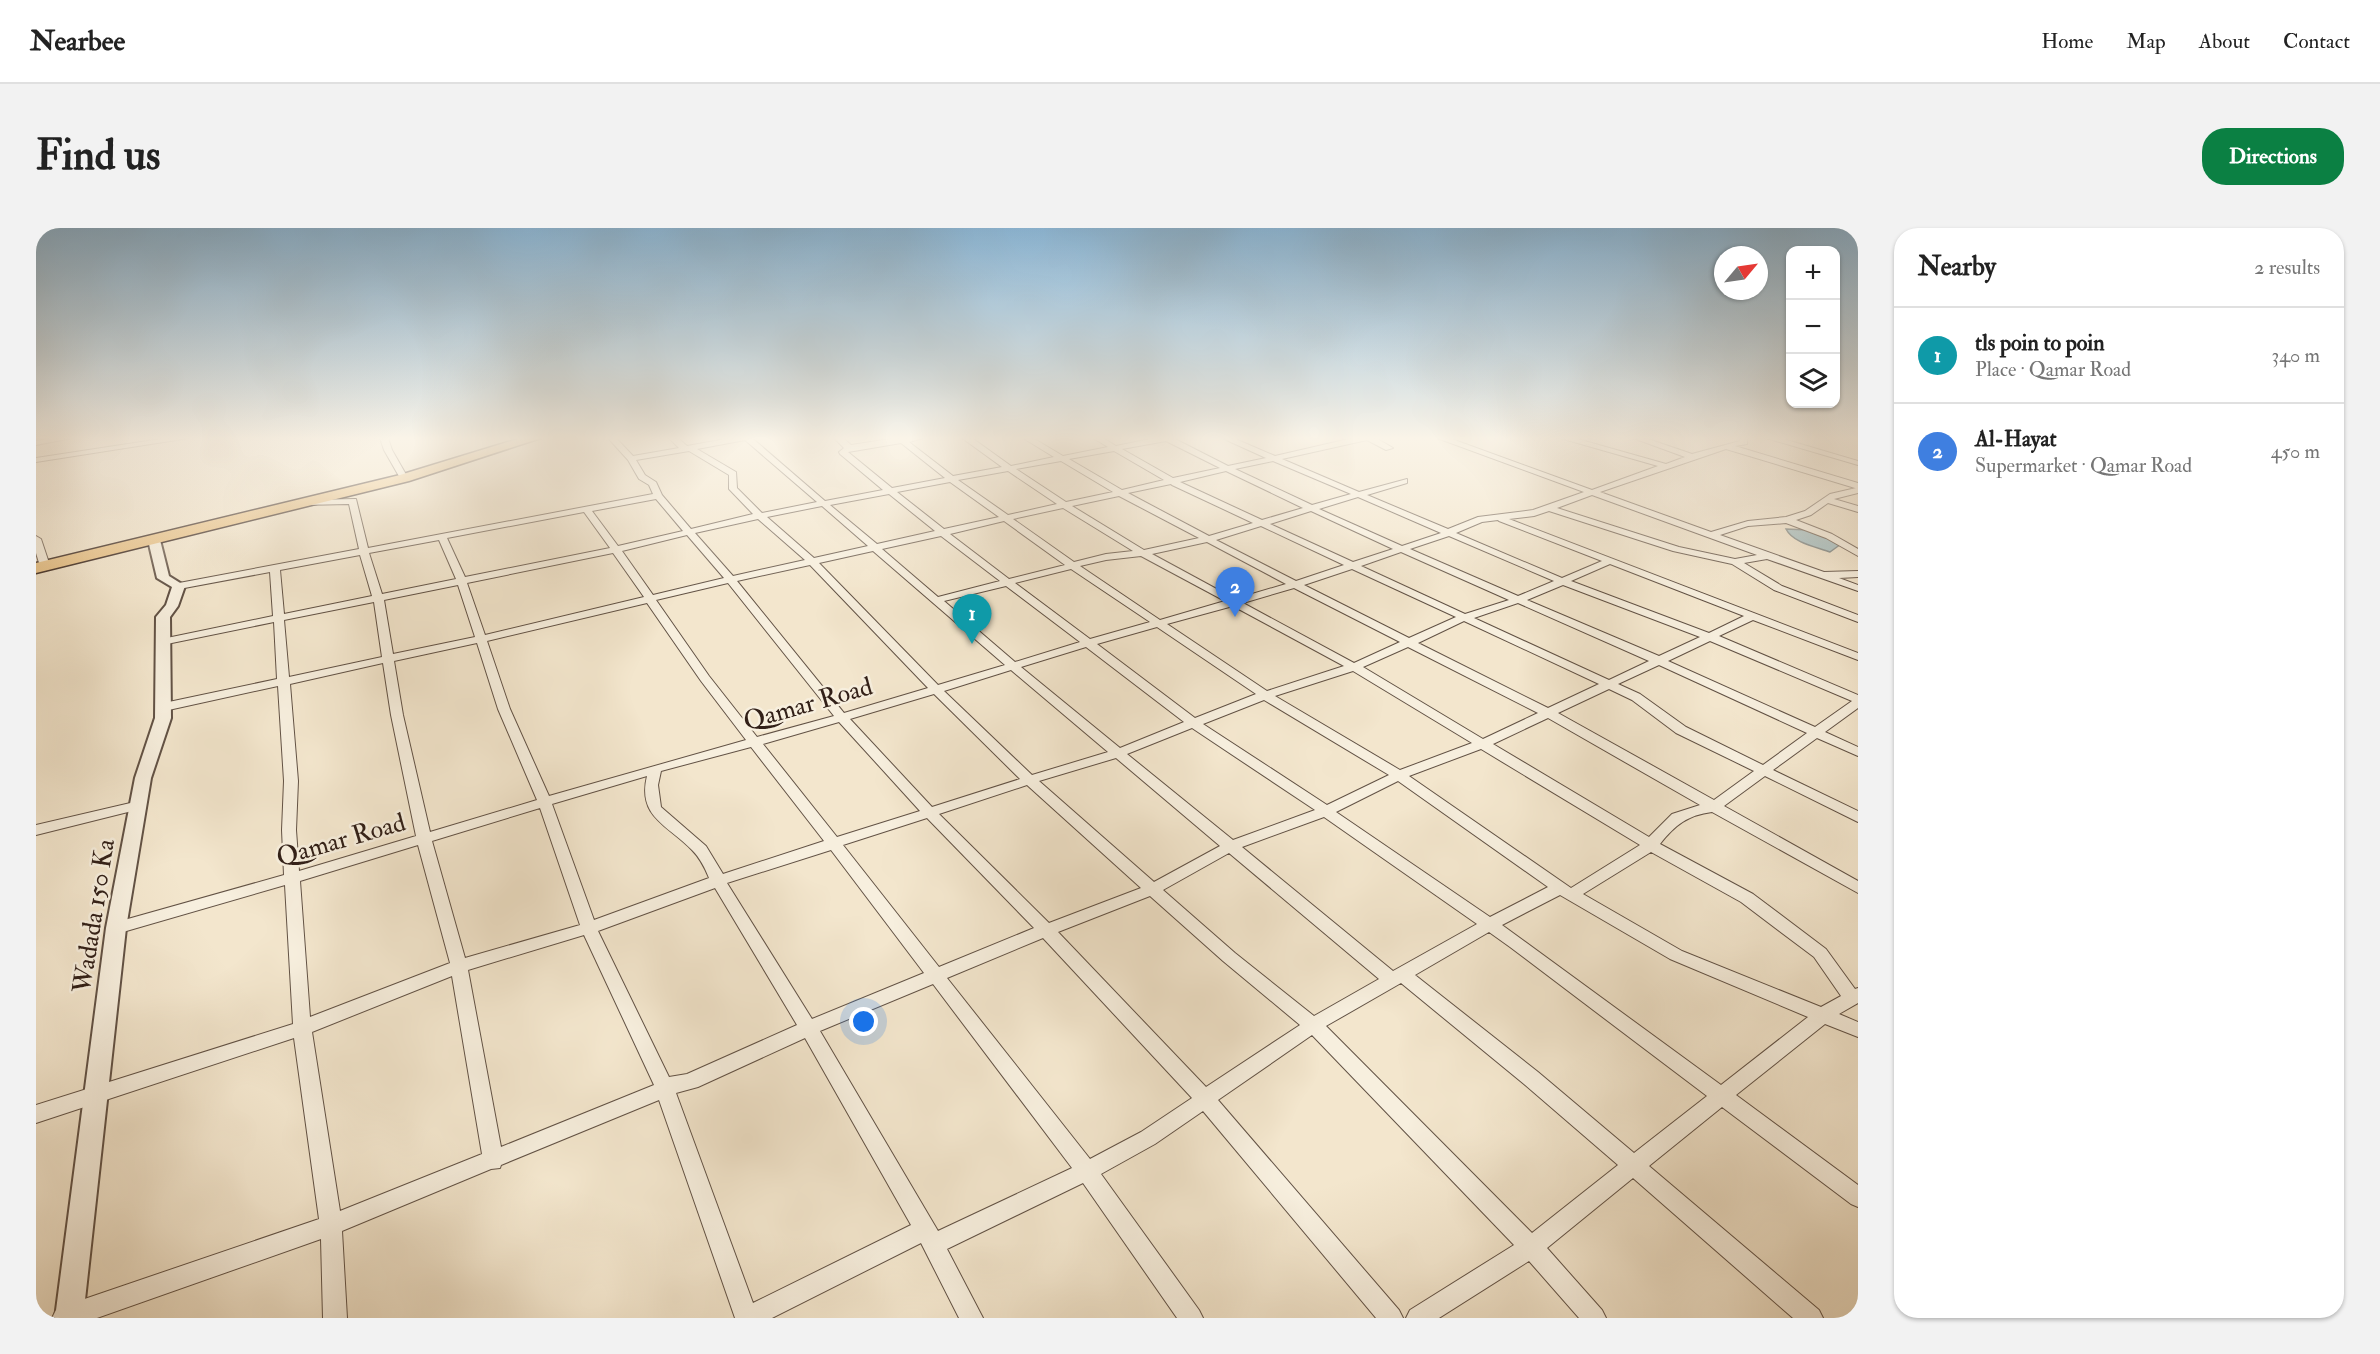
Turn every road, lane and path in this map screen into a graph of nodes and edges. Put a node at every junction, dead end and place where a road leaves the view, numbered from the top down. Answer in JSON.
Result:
{"nodes":[{"id":1,"x":360,"y":489,"type":"edge"},
{"id":2,"x":656,"y":489,"type":"edge"},
{"id":3,"x":733,"y":489,"type":"edge"},
{"id":4,"x":807,"y":489,"type":"edge"},
{"id":5,"x":897,"y":489,"type":"edge"},
{"id":6,"x":964,"y":489,"type":"edge"},
{"id":7,"x":1040,"y":489,"type":"edge"},
{"id":8,"x":1114,"y":489,"type":"edge"},
{"id":9,"x":1143,"y":489,"type":"edge"},
{"id":10,"x":1188,"y":489,"type":"edge"},
{"id":11,"x":1268,"y":489,"type":"edge"},
{"id":12,"x":1342,"y":489,"type":"edge"},
{"id":13,"x":1377,"y":489,"type":"edge"},
{"id":14,"x":1584,"y":489,"type":"edge"},
{"id":15,"x":1602,"y":489,"type":"edge"},
{"id":16,"x":1849,"y":489,"type":"edge"},
{"id":17,"x":891,"y":490,"type":"junction"},
{"id":18,"x":1593,"y":492,"type":"junction"},
{"id":19,"x":1121,"y":493,"type":"junction"},
{"id":20,"x":1356,"y":495,"type":"junction"},
{"id":21,"x":658,"y":496,"type":"junction"},
{"id":22,"x":1826,"y":500,"type":"junction"},
{"id":23,"x":303,"y":503,"type":"junction"},
{"id":24,"x":824,"y":503,"type":"junction"},
{"id":25,"x":1064,"y":505,"type":"junction"},
{"id":26,"x":1310,"y":508,"type":"junction"},
{"id":27,"x":1549,"y":508,"type":"junction"},
{"id":28,"x":1858,"y":509,"type":"edge"},
{"id":29,"x":587,"y":510,"type":"junction"},
{"id":30,"x":760,"y":516,"type":"junction"},
{"id":31,"x":1503,"y":517,"type":"junction"},
{"id":32,"x":1005,"y":519,"type":"junction"},
{"id":33,"x":1786,"y":520,"type":"junction"},
{"id":34,"x":1259,"y":522,"type":"junction"},
{"id":35,"x":691,"y":532,"type":"junction"},
{"id":36,"x":943,"y":533,"type":"junction"},
{"id":37,"x":1449,"y":533,"type":"junction"},
{"id":38,"x":1712,"y":535,"type":"junction"},
{"id":39,"x":442,"y":537,"type":"junction"},
{"id":40,"x":36,"y":539,"type":"edge"},
{"id":41,"x":1208,"y":539,"type":"junction"},
{"id":42,"x":154,"y":540,"type":"junction"},
{"id":43,"x":874,"y":548,"type":"junction"},
{"id":44,"x":1401,"y":548,"type":"junction"},
{"id":45,"x":617,"y":549,"type":"junction"},
{"id":46,"x":364,"y":552,"type":"junction"},
{"id":47,"x":1143,"y":553,"type":"junction"},
{"id":48,"x":1858,"y":553,"type":"edge"},
{"id":49,"x":1768,"y":556,"type":"junction"},
{"id":50,"x":1610,"y":561,"type":"junction"},
{"id":51,"x":813,"y":562,"type":"junction"},
{"id":52,"x":1734,"y":562,"type":"junction"},
{"id":53,"x":1351,"y":566,"type":"junction"},
{"id":54,"x":40,"y":567,"type":"edge"},
{"id":55,"x":1073,"y":567,"type":"junction"},
{"id":56,"x":275,"y":569,"type":"junction"},
{"id":57,"x":1858,"y":574,"type":"edge"},
{"id":58,"x":1821,"y":575,"type":"junction"},
{"id":59,"x":461,"y":579,"type":"junction"},
{"id":60,"x":730,"y":580,"type":"junction"},
{"id":61,"x":1562,"y":581,"type":"junction"},
{"id":62,"x":1008,"y":583,"type":"junction"},
{"id":63,"x":1295,"y":585,"type":"junction"},
{"id":64,"x":179,"y":586,"type":"junction"},
{"id":65,"x":1858,"y":588,"type":"edge"},
{"id":66,"x":378,"y":597,"type":"junction"},
{"id":67,"x":650,"y":600,"type":"junction"},
{"id":68,"x":937,"y":600,"type":"junction"},
{"id":69,"x":1518,"y":600,"type":"junction"},
{"id":70,"x":1236,"y":602,"type":"junction"},
{"id":71,"x":1753,"y":616,"type":"junction"},
{"id":72,"x":1463,"y":618,"type":"junction"},
{"id":73,"x":278,"y":619,"type":"junction"},
{"id":74,"x":1858,"y":619,"type":"edge"},
{"id":75,"x":1160,"y":624,"type":"junction"},
{"id":76,"x":1708,"y":636,"type":"junction"},
{"id":77,"x":480,"y":639,"type":"junction"},
{"id":78,"x":162,"y":642,"type":"junction"},
{"id":79,"x":1089,"y":643,"type":"junction"},
{"id":80,"x":1410,"y":643,"type":"junction"},
{"id":81,"x":1858,"y":657,"type":"edge"},
{"id":82,"x":387,"y":658,"type":"junction"},
{"id":83,"x":1658,"y":660,"type":"junction"},
{"id":84,"x":1012,"y":666,"type":"junction"},
{"id":85,"x":1354,"y":667,"type":"junction"},
{"id":86,"x":283,"y":680,"type":"junction"},
{"id":87,"x":1608,"y":684,"type":"junction"},
{"id":88,"x":936,"y":690,"type":"junction"},
{"id":89,"x":1265,"y":695,"type":"junction"},
{"id":90,"x":1858,"y":701,"type":"edge"},
{"id":91,"x":164,"y":707,"type":"junction"},
{"id":92,"x":1548,"y":713,"type":"junction"},
{"id":93,"x":842,"y":718,"type":"junction"},
{"id":94,"x":1193,"y":723,"type":"junction"},
{"id":95,"x":1815,"y":733,"type":"junction"},
{"id":96,"x":752,"y":743,"type":"junction"},
{"id":97,"x":1483,"y":744,"type":"junction"},
{"id":98,"x":1858,"y":752,"type":"edge"},
{"id":99,"x":1118,"y":753,"type":"junction"},
{"id":100,"x":655,"y":769,"type":"junction"},
{"id":101,"x":1765,"y":769,"type":"junction"},
{"id":102,"x":1399,"y":775,"type":"junction"},
{"id":103,"x":1029,"y":780,"type":"junction"},
{"id":104,"x":544,"y":801,"type":"junction"},
{"id":105,"x":139,"y":805,"type":"junction"},
{"id":106,"x":1714,"y":807,"type":"junction"},
{"id":107,"x":1326,"y":811,"type":"junction"},
{"id":108,"x":930,"y":813,"type":"junction"},
{"id":109,"x":1858,"y":817,"type":"edge"},
{"id":110,"x":36,"y":830,"type":"edge"},
{"id":111,"x":424,"y":839,"type":"junction"},
{"id":112,"x":834,"y":845,"type":"junction"},
{"id":113,"x":1231,"y":846,"type":"junction"},
{"id":114,"x":1651,"y":846,"type":"junction"},
{"id":115,"x":292,"y":878,"type":"junction"},
{"id":116,"x":718,"y":881,"type":"junction"},
{"id":117,"x":1858,"y":888,"type":"edge"},
{"id":118,"x":1154,"y":889,"type":"junction"},
{"id":119,"x":1565,"y":891,"type":"junction"},
{"id":120,"x":1489,"y":925,"type":"junction"},
{"id":121,"x":589,"y":927,"type":"junction"},
{"id":122,"x":116,"y":928,"type":"junction"},
{"id":123,"x":1046,"y":930,"type":"junction"},
{"id":124,"x":459,"y":966,"type":"junction"},
{"id":125,"x":936,"y":976,"type":"junction"},
{"id":126,"x":1397,"y":977,"type":"junction"},
{"id":127,"x":1855,"y":997,"type":"edge"},
{"id":128,"x":1823,"y":1015,"type":"junction"},
{"id":129,"x":1313,"y":1025,"type":"junction"},
{"id":130,"x":808,"y":1028,"type":"junction"},
{"id":131,"x":302,"y":1029,"type":"junction"},
{"id":132,"x":1858,"y":1030,"type":"edge"},
{"id":133,"x":664,"y":1087,"type":"junction"},
{"id":134,"x":1720,"y":1094,"type":"junction"},
{"id":135,"x":96,"y":1096,"type":"junction"},
{"id":136,"x":1206,"y":1100,"type":"junction"},
{"id":137,"x":36,"y":1114,"type":"edge"},
{"id":138,"x":493,"y":1161,"type":"junction"},
{"id":139,"x":1632,"y":1165,"type":"junction"},
{"id":140,"x":1087,"y":1171,"type":"junction"},
{"id":141,"x":1858,"y":1197,"type":"edge"},
{"id":142,"x":331,"y":1225,"type":"junction"},
{"id":143,"x":930,"y":1237,"type":"junction"},
{"id":144,"x":1531,"y":1247,"type":"junction"},
{"id":145,"x":67,"y":1317,"type":"edge"},
{"id":146,"x":335,"y":1318,"type":"edge"},
{"id":147,"x":748,"y":1318,"type":"edge"},
{"id":148,"x":970,"y":1318,"type":"edge"},
{"id":149,"x":1191,"y":1318,"type":"edge"},
{"id":150,"x":1390,"y":1318,"type":"edge"},
{"id":151,"x":1418,"y":1318,"type":"edge"},
{"id":152,"x":1594,"y":1318,"type":"edge"},
{"id":153,"x":1811,"y":1318,"type":"edge"}],
"edges":[{"from":1,"to":23,"type":"highway"},
{"from":2,"to":21,"type":"street"},
{"from":3,"to":30,"type":"street"},
{"from":4,"to":24,"type":"street"},
{"from":5,"to":17,"type":"street"},
{"from":6,"to":32,"type":"street"},
{"from":7,"to":25,"type":"street"},
{"from":8,"to":19,"type":"street"},
{"from":9,"to":19,"type":"street"},
{"from":10,"to":34,"type":"street"},
{"from":11,"to":26,"type":"street"},
{"from":12,"to":20,"type":"street"},
{"from":13,"to":20,"type":"street"},
{"from":14,"to":18,"type":"street"},
{"from":15,"to":18,"type":"street","name":"Qamar Road"},
{"from":16,"to":22,"type":"street"},
{"from":17,"to":24,"type":"street"},
{"from":17,"to":36,"type":"street"},
{"from":18,"to":27,"type":"street","name":"Qamar Road"},
{"from":18,"to":38,"type":"street"},
{"from":19,"to":25,"type":"street"},
{"from":19,"to":41,"type":"street"},
{"from":20,"to":26,"type":"street"},
{"from":20,"to":37,"type":"street"},
{"from":21,"to":29,"type":"street"},
{"from":21,"to":35,"type":"street"},
{"from":22,"to":28,"type":"street"},
{"from":22,"to":33,"type":"street"},
{"from":23,"to":42,"type":"highway"},
{"from":23,"to":46,"type":"street"},
{"from":24,"to":30,"type":"street"},
{"from":24,"to":43,"type":"street"},
{"from":25,"to":32,"type":"street"},
{"from":25,"to":47,"type":"street"},
{"from":26,"to":34,"type":"street"},
{"from":26,"to":44,"type":"street"},
{"from":27,"to":31,"type":"street","name":"Qamar Road"},
{"from":27,"to":52,"type":"street"},
{"from":29,"to":39,"type":"street"},
{"from":29,"to":45,"type":"street"},
{"from":30,"to":35,"type":"street"},
{"from":30,"to":51,"type":"street"},
{"from":31,"to":37,"type":"street","name":"Qamar Road"},
{"from":31,"to":50,"type":"street"},
{"from":32,"to":36,"type":"street"},
{"from":32,"to":55,"type":"street"},
{"from":33,"to":38,"type":"street"},
{"from":33,"to":48,"type":"street"},
{"from":34,"to":41,"type":"street"},
{"from":34,"to":53,"type":"street"},
{"from":35,"to":45,"type":"street"},
{"from":35,"to":60,"type":"street"},
{"from":36,"to":43,"type":"street"},
{"from":36,"to":62,"type":"street"},
{"from":37,"to":44,"type":"street","name":"Qamar Road"},
{"from":37,"to":61,"type":"street"},
{"from":38,"to":49,"type":"street"},
{"from":39,"to":46,"type":"street"},
{"from":39,"to":59,"type":"street"},
{"from":40,"to":54,"type":"street"},
{"from":41,"to":47,"type":"street"},
{"from":41,"to":63,"type":"street"},
{"from":42,"to":54,"type":"highway"},
{"from":42,"to":64,"type":"street"},
{"from":43,"to":51,"type":"street"},
{"from":43,"to":68,"type":"street"},
{"from":44,"to":53,"type":"street","name":"Qamar Road"},
{"from":44,"to":69,"type":"street"},
{"from":45,"to":59,"type":"street"},
{"from":45,"to":67,"type":"street"},
{"from":46,"to":56,"type":"street"},
{"from":46,"to":66,"type":"street"},
{"from":47,"to":55,"type":"street"},
{"from":47,"to":70,"type":"street"},
{"from":49,"to":52,"type":"street"},
{"from":49,"to":58,"type":"street"},
{"from":50,"to":61,"type":"street"},
{"from":50,"to":71,"type":"street"},
{"from":51,"to":60,"type":"street"},
{"from":51,"to":88,"type":"street"},
{"from":52,"to":74,"type":"street"},
{"from":53,"to":63,"type":"street","name":"Qamar Road"},
{"from":53,"to":72,"type":"street"},
{"from":55,"to":62,"type":"street"},
{"from":55,"to":75,"type":"street"},
{"from":56,"to":64,"type":"street"},
{"from":56,"to":73,"type":"street"},
{"from":57,"to":58,"type":"street"},
{"from":58,"to":65,"type":"street"},
{"from":59,"to":66,"type":"street"},
{"from":59,"to":77,"type":"street"},
{"from":60,"to":67,"type":"street"},
{"from":60,"to":93,"type":"street"},
{"from":61,"to":69,"type":"street"},
{"from":61,"to":76,"type":"street"},
{"from":62,"to":68,"type":"street"},
{"from":62,"to":79,"type":"street"},
{"from":63,"to":70,"type":"street","name":"Qamar Road"},
{"from":63,"to":80,"type":"street"},
{"from":64,"to":78,"type":"street","name":"Wadada 150 Ka"},
{"from":66,"to":73,"type":"street"},
{"from":66,"to":82,"type":"street"},
{"from":67,"to":77,"type":"street"},
{"from":67,"to":96,"type":"street"},
{"from":68,"to":84,"type":"street"},
{"from":69,"to":72,"type":"street"},
{"from":69,"to":83,"type":"street"},
{"from":70,"to":75,"type":"street","name":"Qamar Road"},
{"from":70,"to":85,"type":"street"},
{"from":71,"to":76,"type":"street"},
{"from":71,"to":81,"type":"street"},
{"from":72,"to":80,"type":"street"},
{"from":72,"to":87,"type":"street"},
{"from":73,"to":78,"type":"street"},
{"from":73,"to":86,"type":"street"},
{"from":75,"to":79,"type":"street","name":"Qamar Road"},
{"from":75,"to":89,"type":"street"},
{"from":76,"to":83,"type":"street"},
{"from":76,"to":90,"type":"street"},
{"from":77,"to":82,"type":"street"},
{"from":77,"to":104,"type":"street"},
{"from":78,"to":91,"type":"street","name":"Wadada 150 Ka"},
{"from":79,"to":84,"type":"street","name":"Qamar Road"},
{"from":79,"to":94,"type":"street"},
{"from":80,"to":85,"type":"street"},
{"from":80,"to":92,"type":"street"},
{"from":82,"to":86,"type":"street"},
{"from":82,"to":111,"type":"street"},
{"from":83,"to":87,"type":"street"},
{"from":83,"to":95,"type":"street"},
{"from":84,"to":88,"type":"street","name":"Qamar Road"},
{"from":84,"to":99,"type":"street"},
{"from":85,"to":89,"type":"street"},
{"from":85,"to":97,"type":"street"},
{"from":86,"to":91,"type":"street"},
{"from":86,"to":115,"type":"street"},
{"from":87,"to":92,"type":"street"},
{"from":87,"to":101,"type":"street"},
{"from":88,"to":93,"type":"street","name":"Qamar Road"},
{"from":88,"to":103,"type":"street"},
{"from":89,"to":94,"type":"street"},
{"from":89,"to":102,"type":"street"},
{"from":90,"to":95,"type":"street"},
{"from":91,"to":105,"type":"street","name":"Wadada 150 Ka"},
{"from":92,"to":97,"type":"street"},
{"from":92,"to":106,"type":"street"},
{"from":93,"to":96,"type":"street","name":"Qamar Road"},
{"from":93,"to":108,"type":"street"},
{"from":94,"to":99,"type":"street"},
{"from":94,"to":107,"type":"street"},
{"from":95,"to":98,"type":"street"},
{"from":95,"to":101,"type":"street"},
{"from":96,"to":100,"type":"street","name":"Qamar Road"},
{"from":96,"to":112,"type":"street"},
{"from":97,"to":102,"type":"street"},
{"from":97,"to":114,"type":"street"},
{"from":99,"to":103,"type":"street"},
{"from":99,"to":113,"type":"street"},
{"from":100,"to":104,"type":"street","name":"Qamar Road"},
{"from":100,"to":116,"type":"street"},
{"from":101,"to":106,"type":"street"},
{"from":101,"to":109,"type":"street"},
{"from":102,"to":107,"type":"street"},
{"from":102,"to":119,"type":"street"},
{"from":103,"to":108,"type":"street"},
{"from":103,"to":118,"type":"street"},
{"from":104,"to":111,"type":"street","name":"Qamar Road"},
{"from":104,"to":121,"type":"street"},
{"from":105,"to":110,"type":"street"},
{"from":105,"to":122,"type":"street","name":"Wadada 150 Ka"},
{"from":106,"to":114,"type":"street"},
{"from":106,"to":117,"type":"street"},
{"from":107,"to":113,"type":"street"},
{"from":107,"to":120,"type":"street"},
{"from":108,"to":112,"type":"street"},
{"from":108,"to":123,"type":"street"},
{"from":111,"to":115,"type":"street","name":"Qamar Road"},
{"from":111,"to":124,"type":"street"},
{"from":112,"to":116,"type":"street"},
{"from":112,"to":125,"type":"street"},
{"from":113,"to":118,"type":"street"},
{"from":113,"to":126,"type":"street"},
{"from":114,"to":119,"type":"street"},
{"from":114,"to":127,"type":"street"},
{"from":115,"to":122,"type":"street","name":"Qamar Road"},
{"from":115,"to":131,"type":"street"},
{"from":116,"to":121,"type":"street"},
{"from":116,"to":130,"type":"street"},
{"from":118,"to":123,"type":"street"},
{"from":118,"to":129,"type":"street"},
{"from":119,"to":120,"type":"street"},
{"from":119,"to":128,"type":"street"},
{"from":120,"to":126,"type":"street"},
{"from":120,"to":134,"type":"street"},
{"from":121,"to":124,"type":"street"},
{"from":121,"to":133,"type":"street"},
{"from":122,"to":135,"type":"street","name":"Wadada 150 Ka"},
{"from":123,"to":125,"type":"street"},
{"from":123,"to":136,"type":"street"},
{"from":124,"to":131,"type":"street"},
{"from":124,"to":138,"type":"street"},
{"from":125,"to":130,"type":"street"},
{"from":125,"to":140,"type":"street"},
{"from":126,"to":129,"type":"street"},
{"from":126,"to":139,"type":"street"},
{"from":127,"to":128,"type":"street"},
{"from":128,"to":132,"type":"street"},
{"from":128,"to":134,"type":"street"},
{"from":129,"to":136,"type":"street"},
{"from":129,"to":144,"type":"street"},
{"from":130,"to":133,"type":"street"},
{"from":130,"to":143,"type":"street"},
{"from":131,"to":135,"type":"street"},
{"from":131,"to":142,"type":"street"},
{"from":133,"to":138,"type":"street"},
{"from":133,"to":147,"type":"street"},
{"from":134,"to":139,"type":"street"},
{"from":134,"to":141,"type":"street"},
{"from":135,"to":137,"type":"street"},
{"from":135,"to":145,"type":"street","name":"Wadada 150 Ka"},
{"from":136,"to":140,"type":"street"},
{"from":136,"to":150,"type":"street"},
{"from":138,"to":142,"type":"street"},
{"from":139,"to":144,"type":"street"},
{"from":139,"to":153,"type":"street"},
{"from":140,"to":143,"type":"street"},
{"from":140,"to":149,"type":"street"},
{"from":142,"to":145,"type":"street"},
{"from":142,"to":146,"type":"street"},
{"from":143,"to":147,"type":"street"},
{"from":143,"to":148,"type":"street"},
{"from":144,"to":151,"type":"street"},
{"from":144,"to":152,"type":"street"}]}
